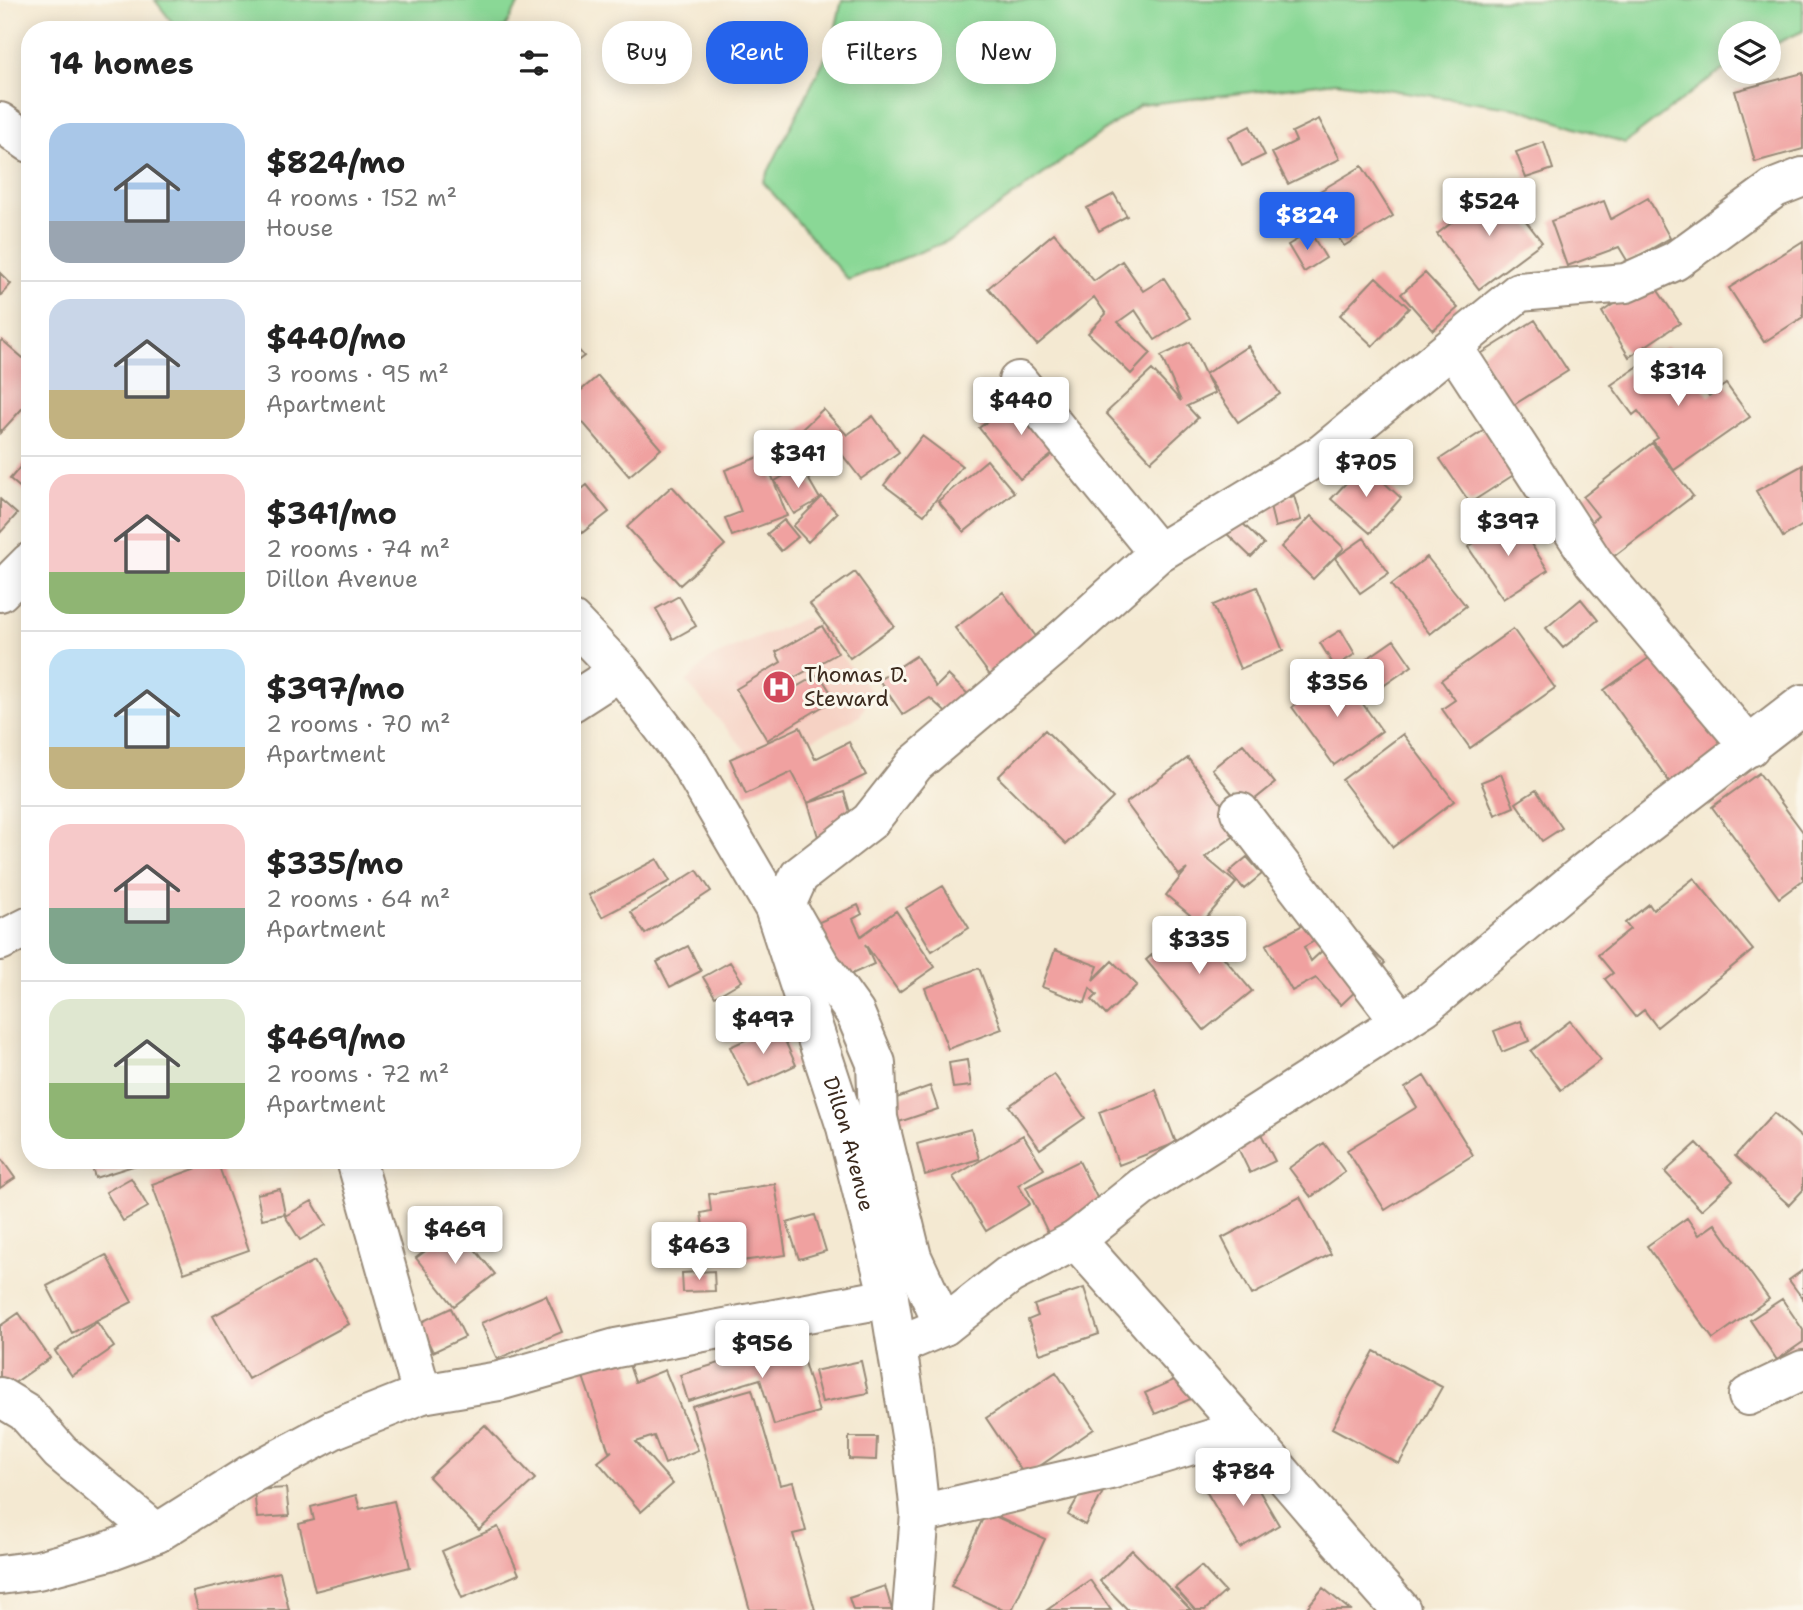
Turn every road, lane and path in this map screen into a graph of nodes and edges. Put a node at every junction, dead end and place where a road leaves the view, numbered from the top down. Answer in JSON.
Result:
{"nodes":[{"id":1,"x":0,"y":122,"type":"edge"},
{"id":2,"x":21,"y":137,"type":"edge"},
{"id":3,"x":1803,"y":177,"type":"edge"},
{"id":4,"x":1453,"y":347,"type":"junction"},
{"id":5,"x":1017,"y":381,"type":"dead end"},
{"id":6,"x":1158,"y":553,"type":"junction"},
{"id":7,"x":21,"y":571,"type":"edge"},
{"id":8,"x":0,"y":592,"type":"edge"},
{"id":9,"x":581,"y":630,"type":"edge"},
{"id":10,"x":620,"y":671,"type":"junction"},
{"id":11,"x":581,"y":696,"type":"edge"},
{"id":12,"x":1803,"y":704,"type":"edge"},
{"id":13,"x":1750,"y":747,"type":"junction"},
{"id":14,"x":1240,"y":812,"type":"dead end"},
{"id":15,"x":21,"y":930,"type":"edge"},
{"id":16,"x":0,"y":941,"type":"edge"},
{"id":17,"x":1401,"y":1022,"type":"junction"},
{"id":18,"x":359,"y":1169,"type":"edge"},
{"id":19,"x":1076,"y":1240,"type":"junction"},
{"id":20,"x":889,"y":1298,"type":"junction"},
{"id":21,"x":944,"y":1325,"type":"junction"},
{"id":22,"x":897,"y":1346,"type":"junction"},
{"id":23,"x":1803,"y":1370,"type":"edge"},
{"id":24,"x":422,"y":1394,"type":"junction"},
{"id":25,"x":1748,"y":1396,"type":"dead end"},
{"id":26,"x":0,"y":1397,"type":"edge"},
{"id":27,"x":1244,"y":1429,"type":"junction"},
{"id":28,"x":920,"y":1514,"type":"junction"},
{"id":29,"x":157,"y":1533,"type":"junction"},
{"id":30,"x":0,"y":1575,"type":"edge"},
{"id":31,"x":912,"y":1610,"type":"edge"},
{"id":32,"x":1401,"y":1610,"type":"edge"}],
"edges":[{"from":1,"to":2,"type":"street"},
{"from":3,"to":4,"type":"street"},
{"from":4,"to":6,"type":"street"},
{"from":4,"to":13,"type":"street"},
{"from":5,"to":6,"type":"street"},
{"from":6,"to":21,"type":"street"},
{"from":7,"to":8,"type":"street"},
{"from":9,"to":10,"type":"street","name":"Dillon Avenue"},
{"from":10,"to":11,"type":"street"},
{"from":10,"to":20,"type":"street","name":"Dillon Avenue"},
{"from":12,"to":13,"type":"street"},
{"from":13,"to":17,"type":"street"},
{"from":14,"to":17,"type":"street"},
{"from":15,"to":16,"type":"street"},
{"from":17,"to":19,"type":"street"},
{"from":18,"to":24,"type":"street"},
{"from":19,"to":21,"type":"street"},
{"from":19,"to":27,"type":"street"},
{"from":20,"to":22,"type":"street","name":"Dillon Avenue"},
{"from":20,"to":24,"type":"street"},
{"from":21,"to":22,"type":"street"},
{"from":22,"to":28,"type":"street","name":"Dillon Avenue"},
{"from":23,"to":25,"type":"street"},
{"from":24,"to":29,"type":"street"},
{"from":26,"to":29,"type":"street"},
{"from":27,"to":28,"type":"street"},
{"from":27,"to":32,"type":"street"},
{"from":28,"to":31,"type":"street","name":"Dillon Avenue"},
{"from":29,"to":30,"type":"street"}]}
